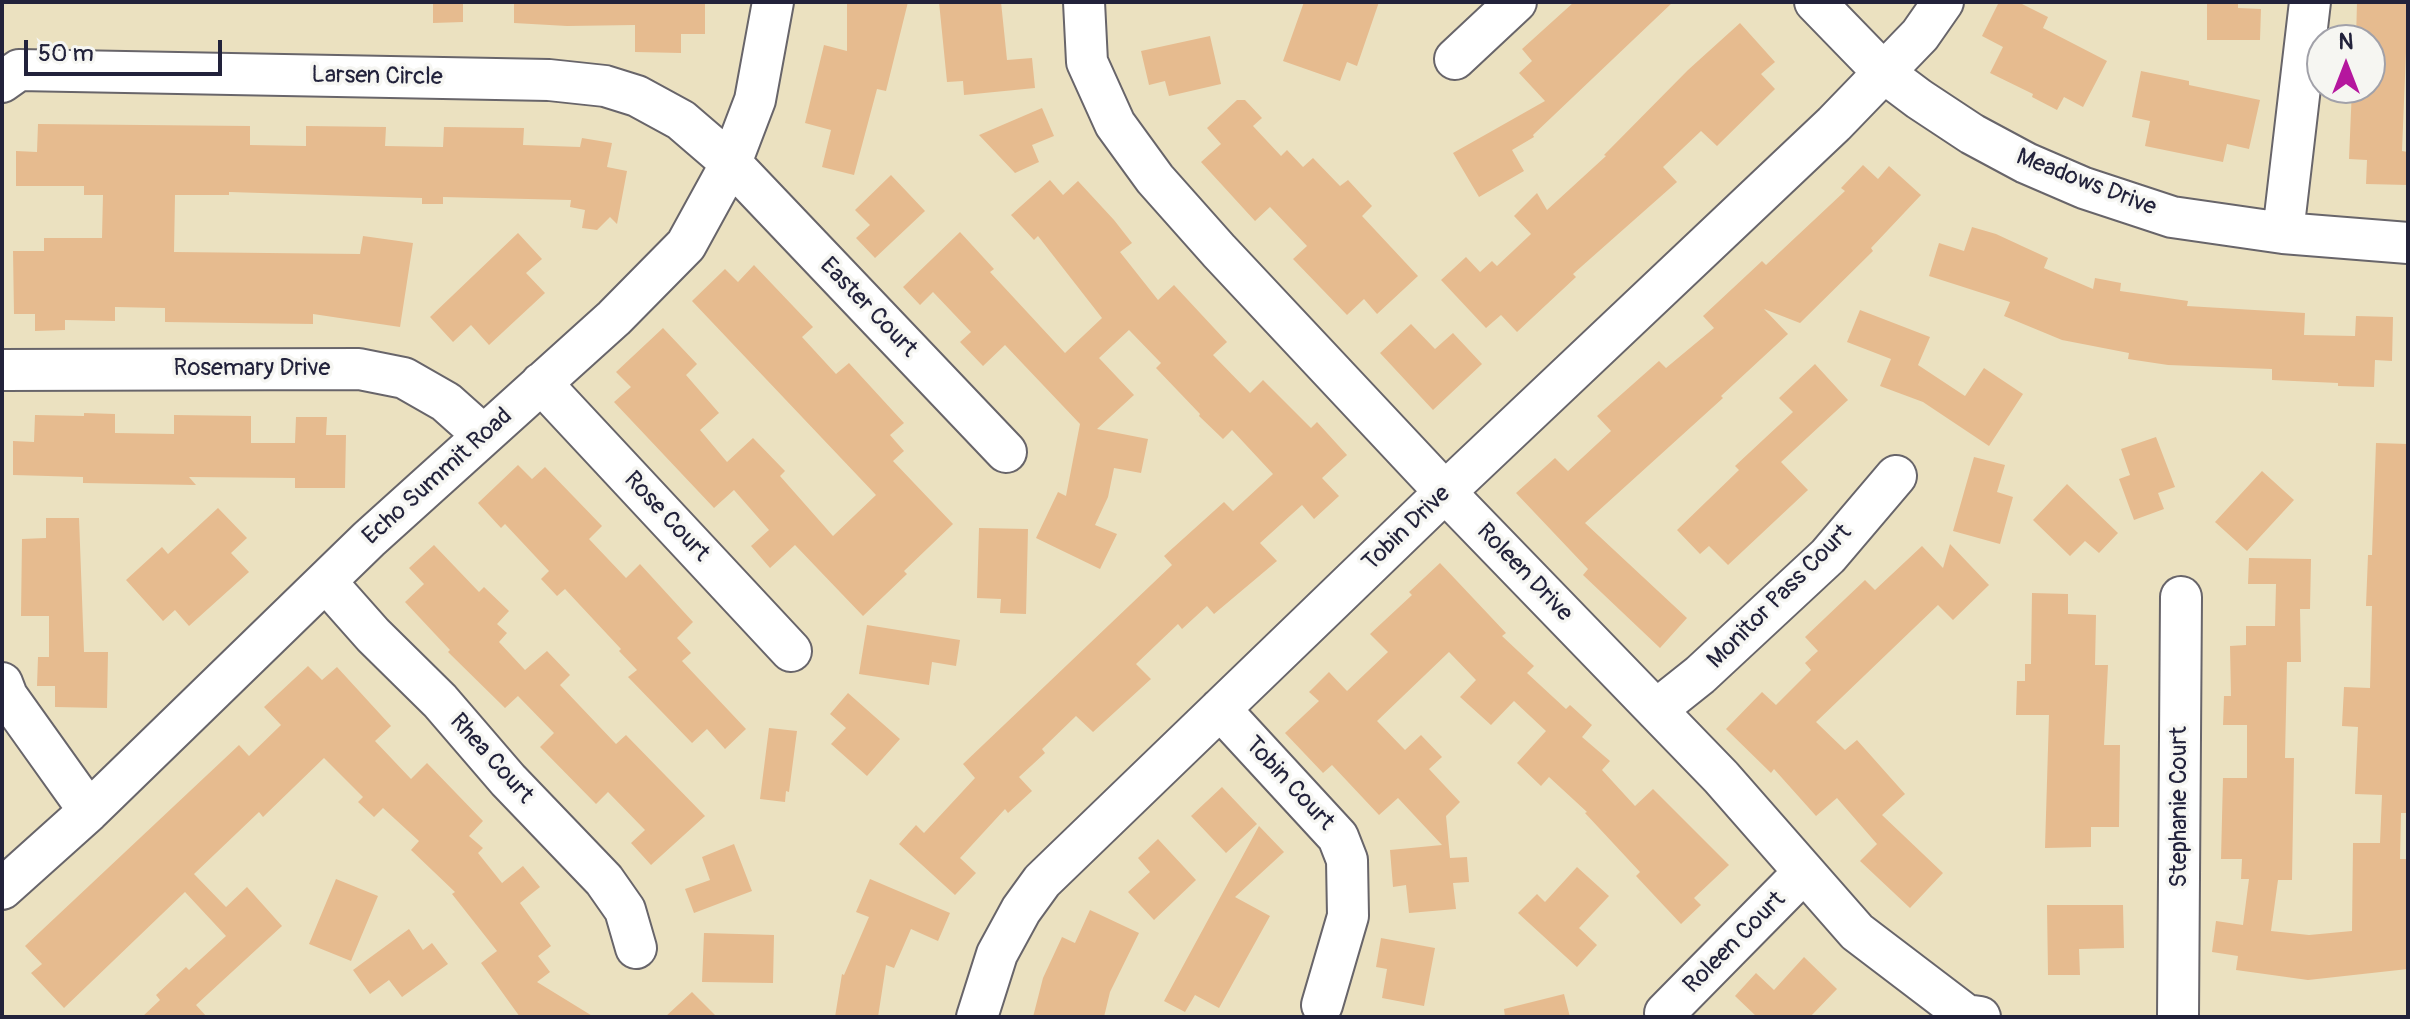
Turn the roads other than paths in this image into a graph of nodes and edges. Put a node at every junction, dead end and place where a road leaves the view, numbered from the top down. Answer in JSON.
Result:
{"nodes":[{"id":1,"x":773,"y":2,"type":"edge"},
{"id":2,"x":1084,"y":2,"type":"edge"},
{"id":3,"x":1516,"y":2,"type":"edge"},
{"id":4,"x":1815,"y":2,"type":"edge"},
{"id":5,"x":1943,"y":2,"type":"edge"},
{"id":6,"x":2310,"y":2,"type":"edge"},
{"id":7,"x":1455,"y":59,"type":"dead end"},
{"id":8,"x":1883,"y":72,"type":"junction"},
{"id":9,"x":2,"y":82,"type":"edge"},
{"id":10,"x":731,"y":163,"type":"junction"},
{"id":11,"x":2283,"y":233,"type":"junction"},
{"id":12,"x":2408,"y":243,"type":"edge"},
{"id":13,"x":2,"y":370,"type":"edge"},
{"id":14,"x":541,"y":383,"type":"junction"},
{"id":15,"x":483,"y":435,"type":"junction"},
{"id":16,"x":1006,"y":452,"type":"dead end"},
{"id":17,"x":1896,"y":476,"type":"dead end"},
{"id":18,"x":1445,"y":492,"type":"junction"},
{"id":19,"x":326,"y":582,"type":"junction"},
{"id":20,"x":2181,"y":597,"type":"dead end"},
{"id":21,"x":791,"y":651,"type":"dead end"},
{"id":22,"x":2,"y":683,"type":"edge"},
{"id":23,"x":1220,"y":709,"type":"junction"},
{"id":24,"x":1656,"y":710,"type":"junction"},
{"id":25,"x":89,"y":811,"type":"junction"},
{"id":26,"x":1804,"y":872,"type":"junction"},
{"id":27,"x":2,"y":889,"type":"edge"},
{"id":28,"x":636,"y":948,"type":"dead end"},
{"id":29,"x":1322,"y":1005,"type":"dead end"},
{"id":30,"x":1665,"y":1013,"type":"dead end"},
{"id":31,"x":977,"y":1017,"type":"edge"},
{"id":32,"x":1980,"y":1017,"type":"edge"},
{"id":33,"x":2178,"y":1017,"type":"edge"}],
"edges":[{"from":1,"to":10,"type":"street","name":"Echo Summit Road"},
{"from":2,"to":18,"type":"street","name":"Roleen Drive"},
{"from":3,"to":7,"type":"street"},
{"from":4,"to":8,"type":"street","name":"Meadows Drive"},
{"from":5,"to":8,"type":"street","name":"Tobin Drive"},
{"from":6,"to":11,"type":"street"},
{"from":8,"to":11,"type":"street","name":"Meadows Drive"},
{"from":8,"to":18,"type":"street","name":"Tobin Drive"},
{"from":9,"to":10,"type":"street","name":"Larsen Circle"},
{"from":10,"to":14,"type":"street","name":"Echo Summit Road"},
{"from":10,"to":16,"type":"street","name":"Easter Court"},
{"from":11,"to":12,"type":"street","name":"Meadows Drive"},
{"from":13,"to":15,"type":"street","name":"Rosemary Drive"},
{"from":14,"to":15,"type":"street","name":"Echo Summit Road"},
{"from":14,"to":21,"type":"street","name":"Rose Court"},
{"from":15,"to":19,"type":"street","name":"Echo Summit Road"},
{"from":17,"to":24,"type":"street","name":"Monitor Pass Court"},
{"from":18,"to":23,"type":"street","name":"Tobin Drive"},
{"from":18,"to":24,"type":"street","name":"Roleen Drive"},
{"from":19,"to":25,"type":"street","name":"Echo Summit Road"},
{"from":19,"to":28,"type":"street","name":"Rhea Court"},
{"from":20,"to":33,"type":"street","name":"Stephanie Court"},
{"from":22,"to":25,"type":"street"},
{"from":23,"to":29,"type":"street","name":"Tobin Court"},
{"from":23,"to":31,"type":"street","name":"Tobin Drive"},
{"from":24,"to":26,"type":"street","name":"Roleen Drive"},
{"from":25,"to":27,"type":"street","name":"Echo Summit Road"},
{"from":26,"to":30,"type":"street","name":"Roleen Court"},
{"from":26,"to":32,"type":"street","name":"Roleen Drive"}]}
